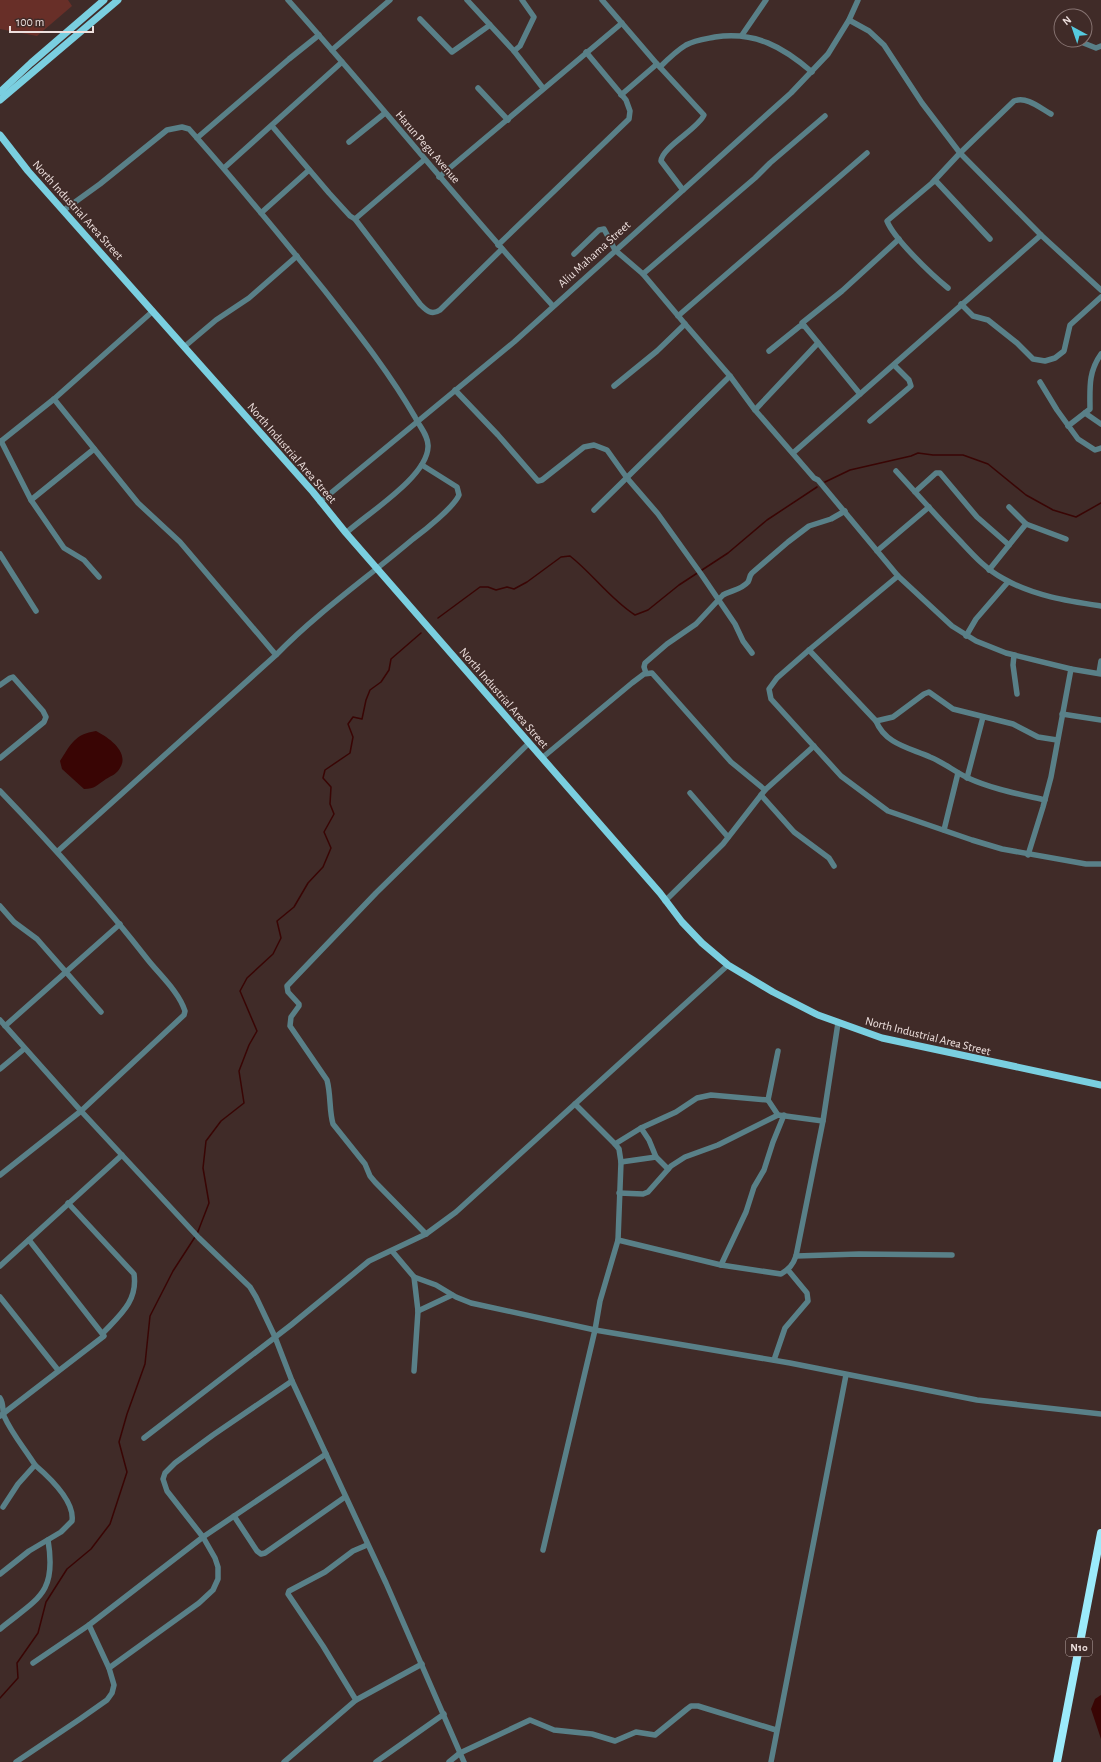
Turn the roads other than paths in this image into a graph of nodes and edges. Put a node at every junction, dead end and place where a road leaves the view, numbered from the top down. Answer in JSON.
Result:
{"nodes":[{"id":1,"x":104,"y":0,"type":"edge"},
{"id":2,"x":118,"y":0,"type":"edge"},
{"id":3,"x":288,"y":0,"type":"edge"},
{"id":4,"x":390,"y":0,"type":"edge"},
{"id":5,"x":467,"y":0,"type":"edge"},
{"id":6,"x":522,"y":0,"type":"edge"},
{"id":7,"x":602,"y":0,"type":"edge"},
{"id":8,"x":766,"y":0,"type":"edge"},
{"id":9,"x":850,"y":0,"type":"edge"},
{"id":10,"x":856,"y":2,"type":"edge"},
{"id":11,"x":420,"y":19,"type":"dead end"},
{"id":12,"x":849,"y":20,"type":"junction"},
{"id":13,"x":622,"y":23,"type":"junction"},
{"id":14,"x":490,"y":25,"type":"junction"},
{"id":15,"x":319,"y":35,"type":"junction"},
{"id":16,"x":742,"y":35,"type":"junction"},
{"id":17,"x":332,"y":50,"type":"junction"},
{"id":18,"x":514,"y":51,"type":"junction"},
{"id":19,"x":586,"y":52,"type":"junction"},
{"id":20,"x":342,"y":62,"type":"junction"},
{"id":21,"x":659,"y":65,"type":"junction"},
{"id":22,"x":812,"y":72,"type":"junction"},
{"id":23,"x":478,"y":88,"type":"dead end"},
{"id":24,"x":543,"y":88,"type":"junction"},
{"id":25,"x":0,"y":92,"type":"edge"},
{"id":26,"x":621,"y":95,"type":"junction"},
{"id":27,"x":0,"y":100,"type":"edge"},
{"id":28,"x":384,"y":113,"type":"junction"},
{"id":29,"x":1051,"y":114,"type":"dead end"},
{"id":30,"x":825,"y":116,"type":"dead end"},
{"id":31,"x":508,"y":120,"type":"junction"},
{"id":32,"x":272,"y":126,"type":"junction"},
{"id":33,"x":0,"y":135,"type":"edge"},
{"id":34,"x":197,"y":138,"type":"junction"},
{"id":35,"x":0,"y":140,"type":"edge"},
{"id":36,"x":349,"y":142,"type":"dead end"},
{"id":37,"x":8,"y":144,"type":"junction"},
{"id":38,"x":867,"y":153,"type":"dead end"},
{"id":39,"x":960,"y":153,"type":"junction"},
{"id":40,"x":424,"y":160,"type":"junction"},
{"id":41,"x":224,"y":168,"type":"junction"},
{"id":42,"x":309,"y":170,"type":"junction"},
{"id":43,"x":439,"y":177,"type":"junction"},
{"id":44,"x":935,"y":180,"type":"junction"},
{"id":45,"x":683,"y":190,"type":"junction"},
{"id":46,"x":64,"y":210,"type":"junction"},
{"id":47,"x":261,"y":213,"type":"junction"},
{"id":48,"x":355,"y":219,"type":"junction"},
{"id":49,"x":1041,"y":235,"type":"junction"},
{"id":50,"x":899,"y":239,"type":"junction"},
{"id":51,"x":990,"y":239,"type":"dead end"},
{"id":52,"x":500,"y":247,"type":"junction"},
{"id":53,"x":615,"y":250,"type":"junction"},
{"id":54,"x":574,"y":254,"type":"dead end"},
{"id":55,"x":296,"y":256,"type":"junction"},
{"id":56,"x":643,"y":274,"type":"junction"},
{"id":57,"x":948,"y":288,"type":"dead end"},
{"id":58,"x":1101,"y":290,"type":"edge"},
{"id":59,"x":1101,"y":297,"type":"edge"},
{"id":60,"x":961,"y":304,"type":"junction"},
{"id":61,"x":553,"y":306,"type":"junction"},
{"id":62,"x":153,"y":311,"type":"junction"},
{"id":63,"x":678,"y":316,"type":"junction"},
{"id":64,"x":685,"y":324,"type":"junction"},
{"id":65,"x":804,"y":326,"type":"junction"},
{"id":66,"x":818,"y":343,"type":"junction"},
{"id":67,"x":184,"y":347,"type":"junction"},
{"id":68,"x":769,"y":351,"type":"dead end"},
{"id":69,"x":1101,"y":354,"type":"edge"},
{"id":70,"x":894,"y":365,"type":"junction"},
{"id":71,"x":730,"y":376,"type":"junction"},
{"id":72,"x":1040,"y":382,"type":"dead end"},
{"id":73,"x":614,"y":386,"type":"dead end"},
{"id":74,"x":455,"y":390,"type":"junction"},
{"id":75,"x":860,"y":394,"type":"junction"},
{"id":76,"x":54,"y":399,"type":"junction"},
{"id":77,"x":755,"y":410,"type":"junction"},
{"id":78,"x":1085,"y":413,"type":"junction"},
{"id":79,"x":870,"y":421,"type":"dead end"},
{"id":80,"x":418,"y":422,"type":"junction"},
{"id":81,"x":1101,"y":424,"type":"edge"},
{"id":82,"x":1068,"y":426,"type":"junction"},
{"id":83,"x":1,"y":442,"type":"edge"},
{"id":84,"x":1101,"y":448,"type":"edge"},
{"id":85,"x":94,"y":449,"type":"junction"},
{"id":86,"x":792,"y":453,"type":"junction"},
{"id":87,"x":422,"y":465,"type":"junction"},
{"id":88,"x":896,"y":470,"type":"dead end"},
{"id":89,"x":627,"y":478,"type":"junction"},
{"id":90,"x":916,"y":492,"type":"junction"},
{"id":91,"x":31,"y":500,"type":"junction"},
{"id":92,"x":320,"y":502,"type":"junction"},
{"id":93,"x":929,"y":507,"type":"junction"},
{"id":94,"x":1010,"y":508,"type":"dead end"},
{"id":95,"x":594,"y":510,"type":"dead end"},
{"id":96,"x":844,"y":511,"type":"junction"},
{"id":97,"x":1026,"y":524,"type":"junction"},
{"id":98,"x":346,"y":532,"type":"junction"},
{"id":99,"x":1066,"y":539,"type":"dead end"},
{"id":100,"x":1009,"y":545,"type":"junction"},
{"id":101,"x":877,"y":551,"type":"junction"},
{"id":102,"x":0,"y":554,"type":"edge"},
{"id":103,"x":378,"y":569,"type":"junction"},
{"id":104,"x":989,"y":570,"type":"junction"},
{"id":105,"x":898,"y":576,"type":"junction"},
{"id":106,"x":99,"y":577,"type":"dead end"},
{"id":107,"x":1008,"y":582,"type":"junction"},
{"id":108,"x":717,"y":600,"type":"junction"},
{"id":109,"x":1101,"y":606,"type":"edge"},
{"id":110,"x":36,"y":611,"type":"dead end"},
{"id":111,"x":966,"y":636,"type":"junction"},
{"id":112,"x":809,"y":650,"type":"junction"},
{"id":113,"x":752,"y":653,"type":"dead end"},
{"id":114,"x":276,"y":655,"type":"junction"},
{"id":115,"x":1014,"y":655,"type":"junction"},
{"id":116,"x":1101,"y":661,"type":"edge"},
{"id":117,"x":1071,"y":669,"type":"junction"},
{"id":118,"x":646,"y":674,"type":"junction"},
{"id":119,"x":1100,"y":674,"type":"edge"},
{"id":120,"x":0,"y":685,"type":"edge"},
{"id":121,"x":1017,"y":694,"type":"dead end"},
{"id":122,"x":1062,"y":714,"type":"junction"},
{"id":123,"x":983,"y":717,"type":"junction"},
{"id":124,"x":1101,"y":720,"type":"edge"},
{"id":125,"x":876,"y":721,"type":"junction"},
{"id":126,"x":1057,"y":740,"type":"junction"},
{"id":127,"x":529,"y":743,"type":"junction"},
{"id":128,"x":814,"y":746,"type":"junction"},
{"id":129,"x":0,"y":758,"type":"edge"},
{"id":130,"x":542,"y":758,"type":"junction"},
{"id":131,"x":958,"y":773,"type":"junction"},
{"id":132,"x":967,"y":778,"type":"junction"},
{"id":133,"x":0,"y":791,"type":"edge"},
{"id":134,"x":763,"y":792,"type":"junction"},
{"id":135,"x":690,"y":793,"type":"dead end"},
{"id":136,"x":1045,"y":800,"type":"junction"},
{"id":137,"x":944,"y":830,"type":"junction"},
{"id":138,"x":728,"y":837,"type":"junction"},
{"id":139,"x":58,"y":851,"type":"junction"},
{"id":140,"x":1028,"y":855,"type":"junction"},
{"id":141,"x":1101,"y":864,"type":"edge"},
{"id":142,"x":834,"y":866,"type":"dead end"},
{"id":143,"x":665,"y":901,"type":"junction"},
{"id":144,"x":0,"y":906,"type":"edge"},
{"id":145,"x":120,"y":924,"type":"junction"},
{"id":146,"x":728,"y":965,"type":"junction"},
{"id":147,"x":65,"y":971,"type":"junction"},
{"id":148,"x":101,"y":1012,"type":"dead end"},
{"id":149,"x":0,"y":1020,"type":"edge"},
{"id":150,"x":838,"y":1024,"type":"junction"},
{"id":151,"x":5,"y":1026,"type":"junction"},
{"id":152,"x":24,"y":1049,"type":"junction"},
{"id":153,"x":778,"y":1051,"type":"dead end"},
{"id":154,"x":0,"y":1069,"type":"edge"},
{"id":155,"x":1101,"y":1085,"type":"edge"},
{"id":156,"x":768,"y":1100,"type":"junction"},
{"id":157,"x":575,"y":1104,"type":"junction"},
{"id":158,"x":81,"y":1111,"type":"junction"},
{"id":159,"x":781,"y":1115,"type":"junction"},
{"id":160,"x":823,"y":1121,"type":"junction"},
{"id":161,"x":641,"y":1128,"type":"junction"},
{"id":162,"x":615,"y":1144,"type":"junction"},
{"id":163,"x":122,"y":1155,"type":"junction"},
{"id":164,"x":656,"y":1157,"type":"junction"},
{"id":165,"x":621,"y":1162,"type":"junction"},
{"id":166,"x":668,"y":1169,"type":"junction"},
{"id":167,"x":0,"y":1175,"type":"edge"},
{"id":168,"x":619,"y":1193,"type":"junction"},
{"id":169,"x":68,"y":1203,"type":"junction"},
{"id":170,"x":426,"y":1234,"type":"junction"},
{"id":171,"x":29,"y":1240,"type":"junction"},
{"id":172,"x":618,"y":1240,"type":"junction"},
{"id":173,"x":392,"y":1251,"type":"junction"},
{"id":174,"x":952,"y":1255,"type":"dead end"},
{"id":175,"x":796,"y":1256,"type":"junction"},
{"id":176,"x":721,"y":1265,"type":"junction"},
{"id":177,"x":0,"y":1266,"type":"edge"},
{"id":178,"x":788,"y":1270,"type":"junction"},
{"id":179,"x":414,"y":1277,"type":"junction"},
{"id":180,"x":452,"y":1295,"type":"junction"},
{"id":181,"x":0,"y":1297,"type":"edge"},
{"id":182,"x":418,"y":1311,"type":"junction"},
{"id":183,"x":595,"y":1330,"type":"junction"},
{"id":184,"x":103,"y":1332,"type":"junction"},
{"id":185,"x":275,"y":1337,"type":"junction"},
{"id":186,"x":774,"y":1360,"type":"junction"},
{"id":187,"x":58,"y":1370,"type":"junction"},
{"id":188,"x":414,"y":1371,"type":"dead end"},
{"id":189,"x":846,"y":1375,"type":"junction"},
{"id":190,"x":292,"y":1381,"type":"junction"},
{"id":191,"x":0,"y":1398,"type":"edge"},
{"id":192,"x":1101,"y":1414,"type":"edge"},
{"id":193,"x":2,"y":1415,"type":"edge"},
{"id":194,"x":144,"y":1438,"type":"dead end"},
{"id":195,"x":326,"y":1454,"type":"junction"},
{"id":196,"x":35,"y":1465,"type":"junction"},
{"id":197,"x":346,"y":1497,"type":"junction"},
{"id":198,"x":3,"y":1507,"type":"dead end"},
{"id":199,"x":234,"y":1516,"type":"junction"},
{"id":200,"x":1101,"y":1533,"type":"edge"},
{"id":201,"x":203,"y":1537,"type":"junction"},
{"id":202,"x":48,"y":1540,"type":"junction"},
{"id":203,"x":367,"y":1545,"type":"junction"},
{"id":204,"x":543,"y":1550,"type":"dead end"},
{"id":205,"x":1098,"y":1564,"type":"edge"},
{"id":206,"x":0,"y":1574,"type":"edge"},
{"id":207,"x":89,"y":1625,"type":"junction"},
{"id":208,"x":0,"y":1629,"type":"edge"},
{"id":209,"x":33,"y":1663,"type":"dead end"},
{"id":210,"x":422,"y":1664,"type":"junction"},
{"id":211,"x":109,"y":1668,"type":"junction"},
{"id":212,"x":356,"y":1700,"type":"junction"},
{"id":213,"x":444,"y":1714,"type":"junction"},
{"id":214,"x":776,"y":1730,"type":"junction"},
{"id":215,"x":460,"y":1752,"type":"junction"},
{"id":216,"x":16,"y":1762,"type":"edge"},
{"id":217,"x":284,"y":1762,"type":"edge"},
{"id":218,"x":376,"y":1762,"type":"edge"},
{"id":219,"x":448,"y":1762,"type":"edge"},
{"id":220,"x":464,"y":1762,"type":"edge"},
{"id":221,"x":771,"y":1762,"type":"edge"},
{"id":222,"x":1058,"y":1762,"type":"edge"}],
"edges":[{"from":1,"to":25,"type":"main road"},
{"from":2,"to":27,"type":"main road"},
{"from":3,"to":15,"type":"street","name":"Harun Pegu Avenue"},
{"from":4,"to":17,"type":"street"},
{"from":5,"to":14,"type":"street"},
{"from":6,"to":18,"type":"street"},
{"from":7,"to":13,"type":"street"},
{"from":8,"to":16,"type":"street"},
{"from":9,"to":10,"type":"street"},
{"from":10,"to":12,"type":"street","name":"Aliu Mahama Street"},
{"from":11,"to":14,"type":"street"},
{"from":12,"to":22,"type":"street","name":"Aliu Mahama Street"},
{"from":12,"to":39,"type":"street"},
{"from":13,"to":19,"type":"street"},
{"from":13,"to":21,"type":"street"},
{"from":14,"to":18,"type":"street"},
{"from":15,"to":17,"type":"street","name":"Harun Pegu Avenue"},
{"from":15,"to":34,"type":"street"},
{"from":16,"to":21,"type":"street"},
{"from":16,"to":22,"type":"street"},
{"from":17,"to":20,"type":"street","name":"Harun Pegu Avenue"},
{"from":18,"to":24,"type":"street"},
{"from":19,"to":24,"type":"street"},
{"from":19,"to":26,"type":"street"},
{"from":20,"to":28,"type":"street","name":"Harun Pegu Avenue"},
{"from":20,"to":32,"type":"street"},
{"from":21,"to":26,"type":"street"},
{"from":21,"to":45,"type":"street"},
{"from":22,"to":45,"type":"street","name":"Aliu Mahama Street"},
{"from":23,"to":31,"type":"street"},
{"from":24,"to":31,"type":"street"},
{"from":26,"to":52,"type":"street"},
{"from":28,"to":36,"type":"street"},
{"from":28,"to":40,"type":"street","name":"Harun Pegu Avenue"},
{"from":29,"to":39,"type":"street"},
{"from":30,"to":56,"type":"street"},
{"from":31,"to":43,"type":"street"},
{"from":32,"to":41,"type":"street"},
{"from":32,"to":42,"type":"street"},
{"from":33,"to":37,"type":"main road","name":"North Industrial Area Street"},
{"from":34,"to":41,"type":"street"},
{"from":34,"to":46,"type":"street"},
{"from":35,"to":37,"type":"main road","name":"North Industrial Area Street"},
{"from":37,"to":46,"type":"main road","name":"North Industrial Area Street"},
{"from":38,"to":63,"type":"street"},
{"from":39,"to":44,"type":"street"},
{"from":39,"to":49,"type":"street"},
{"from":40,"to":43,"type":"street","name":"Harun Pegu Avenue"},
{"from":40,"to":48,"type":"street"},
{"from":41,"to":47,"type":"street"},
{"from":42,"to":47,"type":"street"},
{"from":42,"to":48,"type":"street"},
{"from":43,"to":52,"type":"street","name":"Harun Pegu Avenue"},
{"from":44,"to":50,"type":"street"},
{"from":44,"to":51,"type":"street"},
{"from":45,"to":53,"type":"street","name":"Aliu Mahama Street"},
{"from":46,"to":62,"type":"main road","name":"North Industrial Area Street"},
{"from":47,"to":55,"type":"street"},
{"from":48,"to":52,"type":"street"},
{"from":49,"to":58,"type":"street"},
{"from":49,"to":60,"type":"street"},
{"from":50,"to":57,"type":"street"},
{"from":50,"to":65,"type":"street"},
{"from":52,"to":61,"type":"street","name":"Harun Pegu Avenue"},
{"from":53,"to":54,"type":"street"},
{"from":53,"to":56,"type":"street"},
{"from":53,"to":61,"type":"street","name":"Aliu Mahama Street"},
{"from":55,"to":67,"type":"street"},
{"from":55,"to":80,"type":"street"},
{"from":56,"to":63,"type":"street"},
{"from":59,"to":60,"type":"street"},
{"from":60,"to":70,"type":"street"},
{"from":61,"to":74,"type":"street","name":"Aliu Mahama Street"},
{"from":62,"to":67,"type":"main road","name":"North Industrial Area Street"},
{"from":62,"to":76,"type":"street"},
{"from":63,"to":64,"type":"street"},
{"from":64,"to":71,"type":"street"},
{"from":64,"to":73,"type":"street"},
{"from":65,"to":66,"type":"street"},
{"from":65,"to":68,"type":"street"},
{"from":66,"to":75,"type":"street"},
{"from":66,"to":77,"type":"street"},
{"from":67,"to":92,"type":"main road","name":"North Industrial Area Street"},
{"from":69,"to":78,"type":"street"},
{"from":70,"to":75,"type":"street"},
{"from":70,"to":79,"type":"street"},
{"from":71,"to":77,"type":"street"},
{"from":71,"to":89,"type":"street"},
{"from":72,"to":82,"type":"street"},
{"from":74,"to":80,"type":"street","name":"Aliu Mahama Street"},
{"from":74,"to":89,"type":"street"},
{"from":75,"to":86,"type":"street"},
{"from":76,"to":83,"type":"street"},
{"from":76,"to":85,"type":"street"},
{"from":77,"to":86,"type":"street"},
{"from":78,"to":81,"type":"street"},
{"from":78,"to":82,"type":"street"},
{"from":80,"to":87,"type":"street"},
{"from":80,"to":92,"type":"street","name":"Aliu Mahama Street"},
{"from":82,"to":84,"type":"street"},
{"from":83,"to":91,"type":"street"},
{"from":85,"to":91,"type":"street"},
{"from":85,"to":114,"type":"street"},
{"from":86,"to":96,"type":"street"},
{"from":87,"to":98,"type":"street"},
{"from":87,"to":103,"type":"street"},
{"from":88,"to":90,"type":"street"},
{"from":89,"to":95,"type":"street"},
{"from":89,"to":108,"type":"street"},
{"from":90,"to":93,"type":"street"},
{"from":90,"to":100,"type":"street"},
{"from":91,"to":106,"type":"street"},
{"from":92,"to":98,"type":"main road","name":"North Industrial Area Street"},
{"from":93,"to":101,"type":"street"},
{"from":93,"to":104,"type":"street"},
{"from":94,"to":97,"type":"street"},
{"from":96,"to":101,"type":"street"},
{"from":96,"to":108,"type":"street"},
{"from":97,"to":99,"type":"street"},
{"from":97,"to":100,"type":"street"},
{"from":98,"to":103,"type":"main road","name":"North Industrial Area Street"},
{"from":100,"to":104,"type":"street"},
{"from":101,"to":105,"type":"street"},
{"from":102,"to":110,"type":"street"},
{"from":103,"to":114,"type":"street"},
{"from":103,"to":127,"type":"main road","name":"North Industrial Area Street"},
{"from":104,"to":107,"type":"street"},
{"from":105,"to":111,"type":"street"},
{"from":105,"to":112,"type":"street"},
{"from":107,"to":109,"type":"street"},
{"from":107,"to":111,"type":"street"},
{"from":108,"to":113,"type":"street"},
{"from":108,"to":118,"type":"street"},
{"from":111,"to":115,"type":"street"},
{"from":112,"to":125,"type":"street"},
{"from":112,"to":128,"type":"street"},
{"from":114,"to":139,"type":"street"},
{"from":115,"to":117,"type":"street"},
{"from":115,"to":121,"type":"street"},
{"from":116,"to":119,"type":"street"},
{"from":117,"to":119,"type":"street"},
{"from":117,"to":122,"type":"street"},
{"from":118,"to":130,"type":"street"},
{"from":118,"to":134,"type":"street"},
{"from":120,"to":129,"type":"street"},
{"from":122,"to":124,"type":"street"},
{"from":122,"to":126,"type":"street"},
{"from":123,"to":125,"type":"street"},
{"from":123,"to":126,"type":"street"},
{"from":123,"to":132,"type":"street"},
{"from":125,"to":131,"type":"street"},
{"from":126,"to":136,"type":"street"},
{"from":127,"to":130,"type":"main road","name":"North Industrial Area Street"},
{"from":127,"to":170,"type":"street"},
{"from":128,"to":134,"type":"street"},
{"from":128,"to":137,"type":"street"},
{"from":130,"to":143,"type":"main road","name":"North Industrial Area Street"},
{"from":131,"to":132,"type":"street"},
{"from":131,"to":137,"type":"street"},
{"from":132,"to":136,"type":"street"},
{"from":133,"to":139,"type":"street"},
{"from":134,"to":138,"type":"street"},
{"from":134,"to":142,"type":"street"},
{"from":135,"to":138,"type":"street"},
{"from":136,"to":140,"type":"street"},
{"from":137,"to":140,"type":"street"},
{"from":138,"to":143,"type":"street"},
{"from":139,"to":145,"type":"street"},
{"from":140,"to":141,"type":"street"},
{"from":143,"to":146,"type":"main road","name":"North Industrial Area Street"},
{"from":144,"to":147,"type":"street"},
{"from":145,"to":147,"type":"street"},
{"from":145,"to":158,"type":"street"},
{"from":146,"to":150,"type":"main road","name":"North Industrial Area Street"},
{"from":146,"to":157,"type":"street"},
{"from":147,"to":148,"type":"street"},
{"from":147,"to":151,"type":"street"},
{"from":149,"to":151,"type":"street"},
{"from":150,"to":155,"type":"main road","name":"North Industrial Area Street"},
{"from":150,"to":160,"type":"street"},
{"from":151,"to":152,"type":"street"},
{"from":152,"to":154,"type":"street"},
{"from":152,"to":158,"type":"street"},
{"from":153,"to":156,"type":"street"},
{"from":156,"to":159,"type":"street"},
{"from":156,"to":161,"type":"street"},
{"from":157,"to":162,"type":"street"},
{"from":157,"to":170,"type":"street"},
{"from":158,"to":163,"type":"street"},
{"from":158,"to":167,"type":"street"},
{"from":159,"to":160,"type":"street"},
{"from":159,"to":166,"type":"street"},
{"from":159,"to":176,"type":"street"},
{"from":160,"to":175,"type":"street"},
{"from":161,"to":162,"type":"street"},
{"from":161,"to":164,"type":"street"},
{"from":162,"to":165,"type":"street"},
{"from":163,"to":169,"type":"street"},
{"from":163,"to":185,"type":"street"},
{"from":164,"to":165,"type":"street"},
{"from":164,"to":166,"type":"street"},
{"from":165,"to":168,"type":"street"},
{"from":166,"to":168,"type":"street"},
{"from":168,"to":172,"type":"street"},
{"from":169,"to":171,"type":"street"},
{"from":169,"to":184,"type":"street"},
{"from":170,"to":173,"type":"street"},
{"from":171,"to":177,"type":"street"},
{"from":171,"to":184,"type":"street"},
{"from":172,"to":176,"type":"street"},
{"from":172,"to":183,"type":"street"},
{"from":173,"to":179,"type":"street"},
{"from":173,"to":185,"type":"street"},
{"from":174,"to":175,"type":"street"},
{"from":175,"to":178,"type":"street"},
{"from":176,"to":178,"type":"street"},
{"from":178,"to":186,"type":"street"},
{"from":179,"to":180,"type":"street"},
{"from":179,"to":182,"type":"street"},
{"from":180,"to":182,"type":"street"},
{"from":180,"to":183,"type":"street"},
{"from":181,"to":187,"type":"street"},
{"from":182,"to":188,"type":"street"},
{"from":183,"to":186,"type":"street"},
{"from":183,"to":204,"type":"street"},
{"from":184,"to":187,"type":"street"},
{"from":185,"to":190,"type":"street"},
{"from":185,"to":194,"type":"street"},
{"from":186,"to":189,"type":"street"},
{"from":187,"to":193,"type":"street"},
{"from":189,"to":192,"type":"street"},
{"from":189,"to":214,"type":"street"},
{"from":190,"to":195,"type":"street"},
{"from":190,"to":201,"type":"street"},
{"from":191,"to":193,"type":"street"},
{"from":193,"to":196,"type":"street"},
{"from":195,"to":197,"type":"street"},
{"from":195,"to":199,"type":"street"},
{"from":196,"to":198,"type":"street"},
{"from":196,"to":202,"type":"street"},
{"from":197,"to":199,"type":"street"},
{"from":197,"to":203,"type":"street"},
{"from":199,"to":201,"type":"street"},
{"from":200,"to":205,"type":"highway","number":"N10"},
{"from":201,"to":207,"type":"street"},
{"from":201,"to":211,"type":"street"},
{"from":202,"to":206,"type":"street"},
{"from":202,"to":208,"type":"street"},
{"from":203,"to":210,"type":"street"},
{"from":203,"to":212,"type":"street"},
{"from":205,"to":222,"type":"highway","number":"N10"},
{"from":207,"to":209,"type":"street"},
{"from":207,"to":211,"type":"street"},
{"from":210,"to":212,"type":"street"},
{"from":210,"to":213,"type":"street"},
{"from":211,"to":216,"type":"street"},
{"from":212,"to":217,"type":"street"},
{"from":213,"to":215,"type":"street"},
{"from":213,"to":218,"type":"street"},
{"from":214,"to":215,"type":"street"},
{"from":214,"to":221,"type":"street"},
{"from":215,"to":219,"type":"street"},
{"from":215,"to":220,"type":"street"}]}
